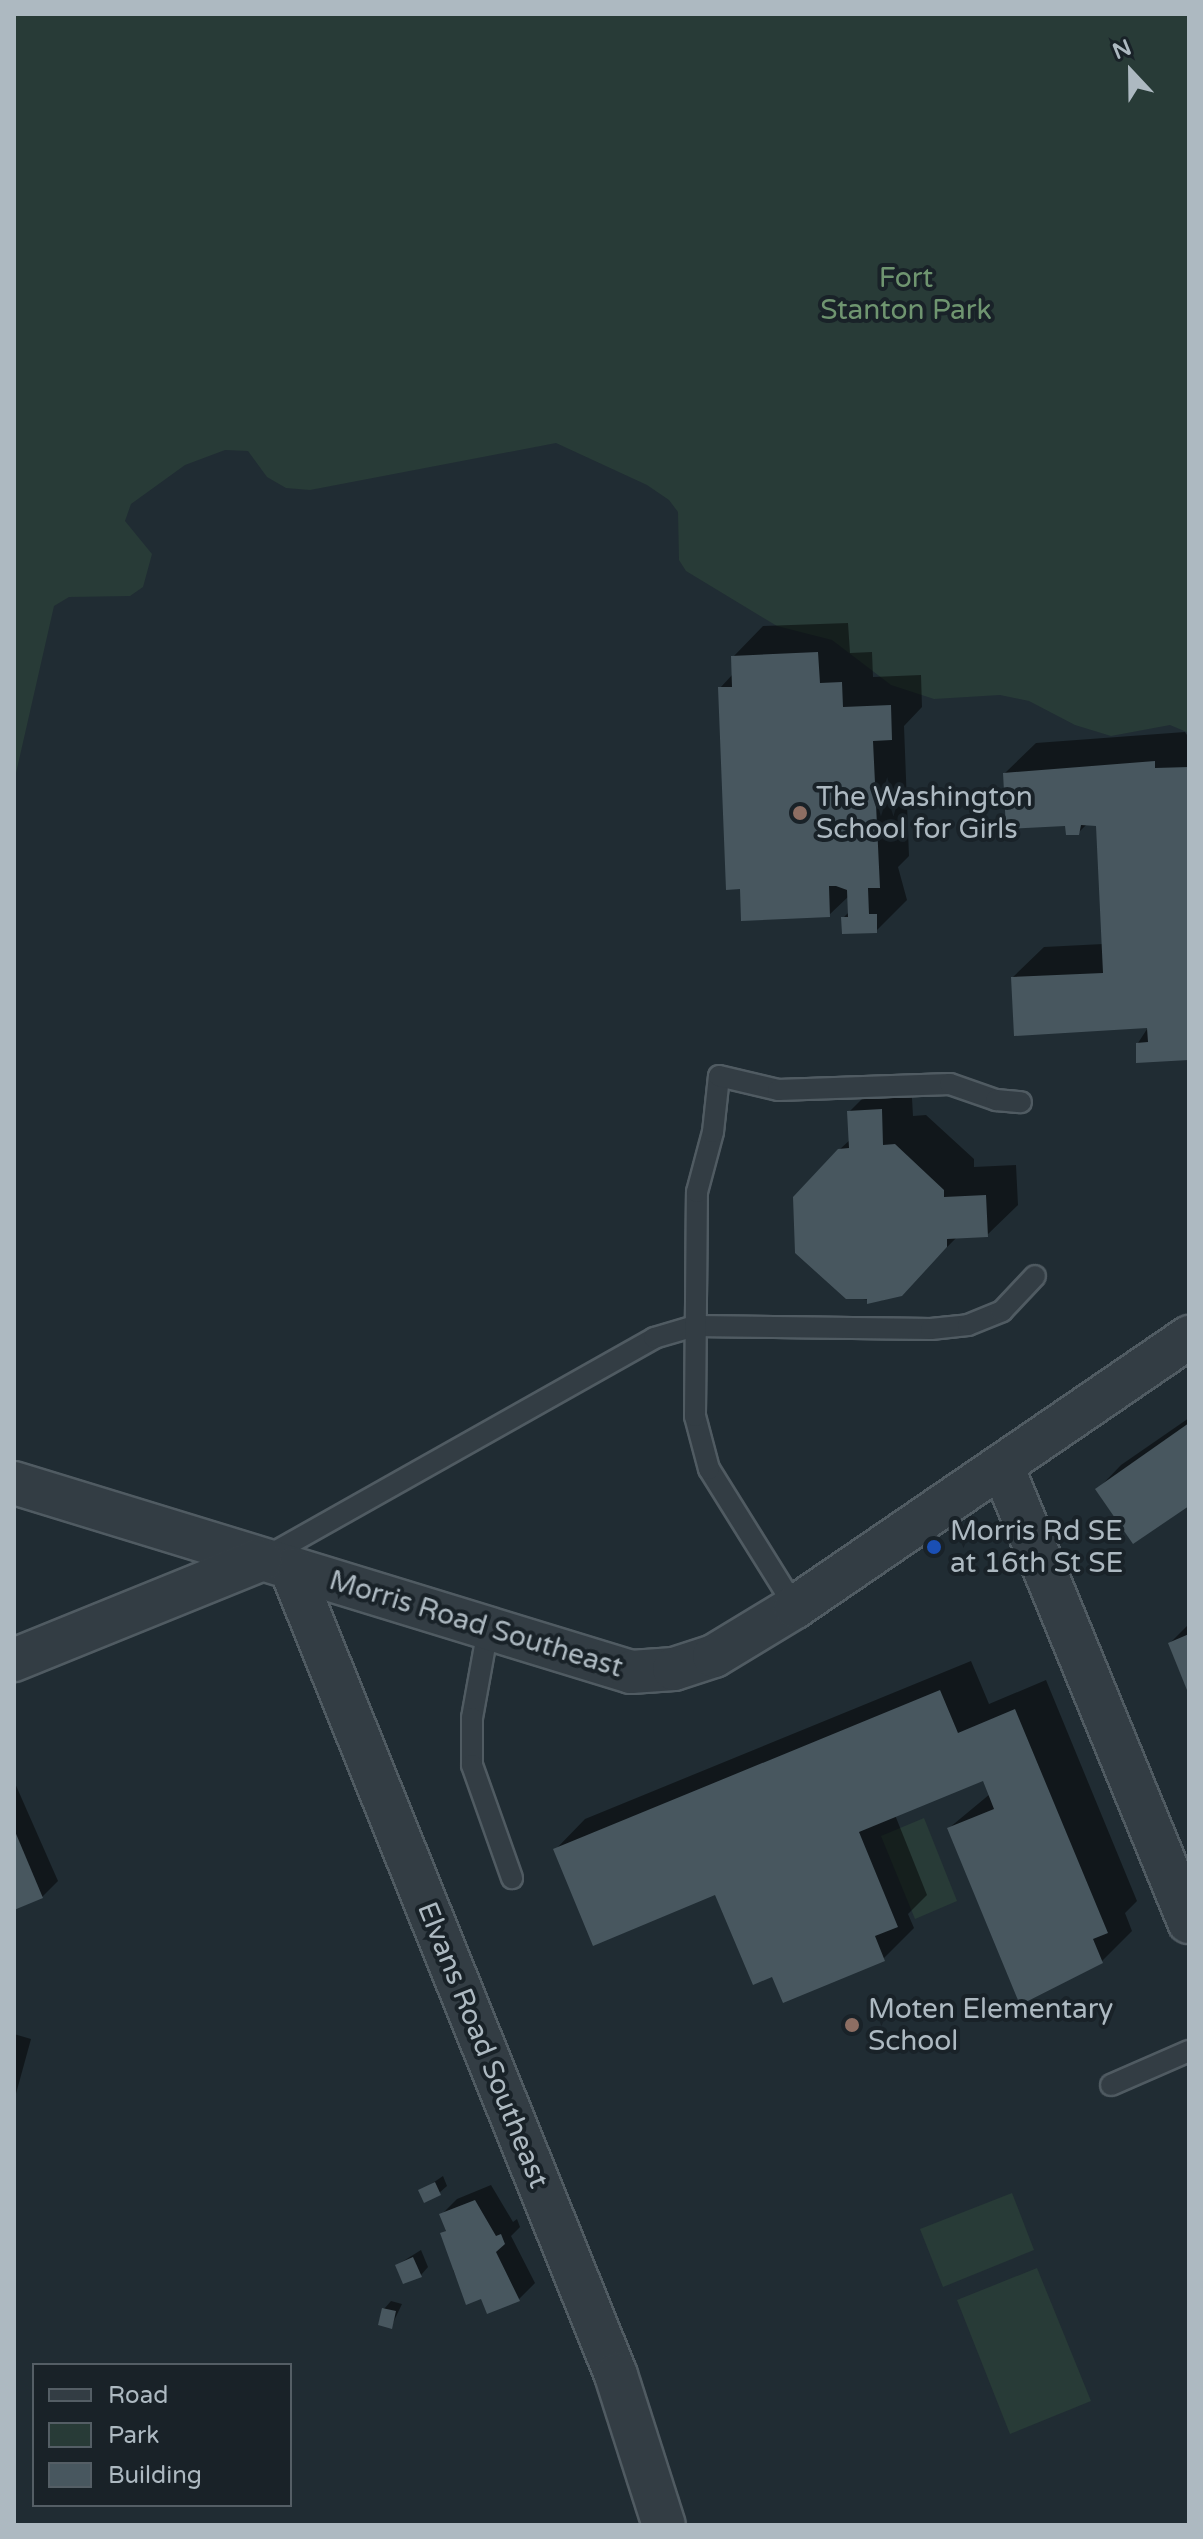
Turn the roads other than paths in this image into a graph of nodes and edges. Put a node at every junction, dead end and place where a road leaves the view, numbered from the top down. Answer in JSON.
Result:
{"nodes":[{"id":1,"x":1021,"y":1102,"type":"dead end"},
{"id":2,"x":1035,"y":1276,"type":"dead end"},
{"id":3,"x":695,"y":1326,"type":"junction"},
{"id":4,"x":1189,"y":1337,"type":"edge"},
{"id":5,"x":1002,"y":1466,"type":"junction"},
{"id":6,"x":14,"y":1483,"type":"edge"},
{"id":7,"x":276,"y":1564,"type":"junction"},
{"id":8,"x":795,"y":1607,"type":"junction"},
{"id":9,"x":488,"y":1629,"type":"junction"},
{"id":10,"x":14,"y":1660,"type":"edge"},
{"id":11,"x":512,"y":1878,"type":"dead end"},
{"id":12,"x":1188,"y":1914,"type":"edge"},
{"id":13,"x":1189,"y":2051,"type":"edge"},
{"id":14,"x":1111,"y":2085,"type":"dead end"},
{"id":15,"x":664,"y":2525,"type":"edge"}],
"edges":[{"from":1,"to":3,"type":"lane"},
{"from":2,"to":3,"type":"lane"},
{"from":3,"to":7,"type":"lane"},
{"from":3,"to":8,"type":"lane"},
{"from":4,"to":5,"type":"street","name":"Morris Road Southeast"},
{"from":5,"to":8,"type":"street","name":"Morris Road Southeast"},
{"from":5,"to":12,"type":"street"},
{"from":6,"to":7,"type":"street","name":"Morris Road Southeast"},
{"from":7,"to":9,"type":"street","name":"Morris Road Southeast"},
{"from":7,"to":10,"type":"street"},
{"from":7,"to":15,"type":"street","name":"Elvans Road Southeast"},
{"from":8,"to":9,"type":"street","name":"Morris Road Southeast"},
{"from":9,"to":11,"type":"lane"},
{"from":13,"to":14,"type":"lane"}]}
